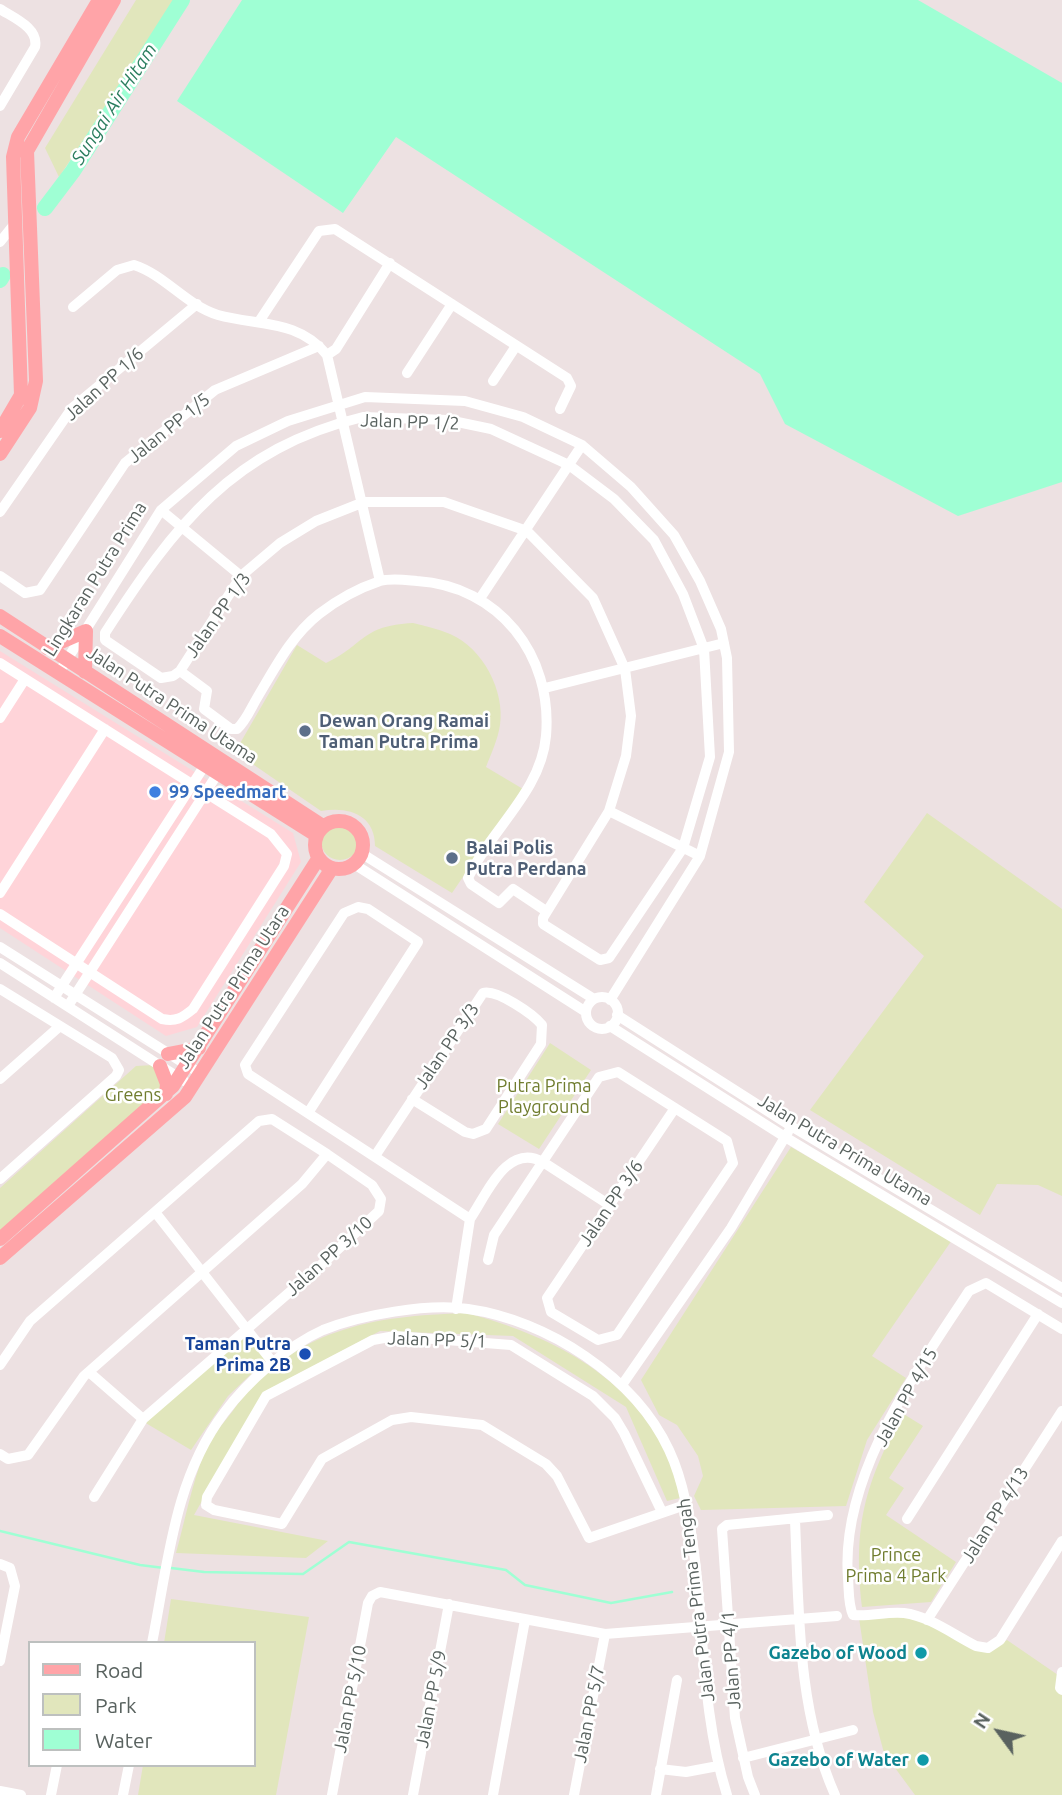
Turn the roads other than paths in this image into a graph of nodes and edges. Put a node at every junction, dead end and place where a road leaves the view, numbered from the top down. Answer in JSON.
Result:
{"nodes":[{"id":1,"x":85,"y":0,"type":"edge"},
{"id":2,"x":99,"y":0,"type":"edge"},
{"id":3,"x":114,"y":0,"type":"edge"},
{"id":4,"x":0,"y":9,"type":"edge"},
{"id":5,"x":86,"y":21,"type":"junction"},
{"id":6,"x":0,"y":104,"type":"edge"},
{"id":7,"x":28,"y":209,"type":"junction"},
{"id":8,"x":16,"y":223,"type":"junction"},
{"id":9,"x":0,"y":242,"type":"edge"},
{"id":10,"x":390,"y":263,"type":"junction"},
{"id":11,"x":197,"y":304,"type":"junction"},
{"id":12,"x":452,"y":304,"type":"junction"},
{"id":13,"x":73,"y":307,"type":"dead end"},
{"id":14,"x":260,"y":320,"type":"junction"},
{"id":15,"x":516,"y":346,"type":"junction"},
{"id":16,"x":323,"y":350,"type":"junction"},
{"id":17,"x":407,"y":373,"type":"dead end"},
{"id":18,"x":493,"y":382,"type":"dead end"},
{"id":19,"x":338,"y":403,"type":"junction"},
{"id":20,"x":560,"y":409,"type":"dead end"},
{"id":21,"x":343,"y":422,"type":"junction"},
{"id":22,"x":0,"y":431,"type":"edge"},
{"id":23,"x":582,"y":445,"type":"junction"},
{"id":24,"x":0,"y":454,"type":"edge"},
{"id":25,"x":569,"y":464,"type":"junction"},
{"id":26,"x":363,"y":502,"type":"junction"},
{"id":27,"x":161,"y":510,"type":"junction"},
{"id":28,"x":0,"y":512,"type":"edge"},
{"id":29,"x":179,"y":526,"type":"junction"},
{"id":30,"x":527,"y":531,"type":"junction"},
{"id":31,"x":0,"y":576,"type":"edge"},
{"id":32,"x":241,"y":576,"type":"junction"},
{"id":33,"x":380,"y":581,"type":"junction"},
{"id":34,"x":481,"y":597,"type":"junction"},
{"id":35,"x":0,"y":616,"type":"edge"},
{"id":36,"x":86,"y":631,"type":"junction"},
{"id":37,"x":0,"y":636,"type":"edge"},
{"id":38,"x":724,"y":643,"type":"junction"},
{"id":39,"x":47,"y":648,"type":"junction"},
{"id":40,"x":704,"y":649,"type":"junction"},
{"id":41,"x":67,"y":661,"type":"junction"},
{"id":42,"x":0,"y":663,"type":"edge"},
{"id":43,"x":625,"y":669,"type":"junction"},
{"id":44,"x":180,"y":671,"type":"junction"},
{"id":45,"x":85,"y":672,"type":"junction"},
{"id":46,"x":58,"y":674,"type":"junction"},
{"id":47,"x":25,"y":678,"type":"junction"},
{"id":48,"x":545,"y":688,"type":"junction"},
{"id":49,"x":0,"y":718,"type":"edge"},
{"id":50,"x":104,"y":729,"type":"junction"},
{"id":51,"x":205,"y":765,"type":"junction"},
{"id":52,"x":218,"y":773,"type":"junction"},
{"id":53,"x":193,"y":784,"type":"junction"},
{"id":54,"x":206,"y":793,"type":"junction"},
{"id":55,"x":609,"y":811,"type":"junction"},
{"id":56,"x":319,"y":830,"type":"junction"},
{"id":57,"x":683,"y":848,"type":"junction"},
{"id":58,"x":700,"y":856,"type":"junction"},
{"id":59,"x":358,"y":858,"type":"junction"},
{"id":60,"x":318,"y":859,"type":"junction"},
{"id":61,"x":332,"y":868,"type":"junction"},
{"id":62,"x":0,"y":893,"type":"edge"},
{"id":63,"x":546,"y":911,"type":"junction"},
{"id":64,"x":0,"y":914,"type":"edge"},
{"id":65,"x":0,"y":947,"type":"edge"},
{"id":66,"x":0,"y":963,"type":"edge"},
{"id":67,"x":76,"y":963,"type":"junction"},
{"id":68,"x":90,"y":973,"type":"junction"},
{"id":69,"x":61,"y":986,"type":"junction"},
{"id":70,"x":0,"y":989,"type":"edge"},
{"id":71,"x":75,"y":995,"type":"junction"},
{"id":72,"x":54,"y":998,"type":"junction"},
{"id":73,"x":594,"y":999,"type":"junction"},
{"id":74,"x":610,"y":1000,"type":"junction"},
{"id":75,"x":68,"y":1006,"type":"junction"},
{"id":76,"x":586,"y":1012,"type":"junction"},
{"id":77,"x":617,"y":1015,"type":"junction"},
{"id":78,"x":60,"y":1026,"type":"junction"},
{"id":79,"x":610,"y":1026,"type":"junction"},
{"id":80,"x":199,"y":1048,"type":"junction"},
{"id":81,"x":164,"y":1060,"type":"junction"},
{"id":82,"x":190,"y":1076,"type":"junction"},
{"id":83,"x":0,"y":1079,"type":"edge"},
{"id":84,"x":166,"y":1094,"type":"junction"},
{"id":85,"x":412,"y":1099,"type":"junction"},
{"id":86,"x":675,"y":1108,"type":"junction"},
{"id":87,"x":308,"y":1113,"type":"junction"},
{"id":88,"x":791,"y":1126,"type":"junction"},
{"id":89,"x":785,"y":1137,"type":"junction"},
{"id":90,"x":327,"y":1154,"type":"junction"},
{"id":91,"x":375,"y":1156,"type":"junction"},
{"id":92,"x":543,"y":1162,"type":"junction"},
{"id":93,"x":0,"y":1179,"type":"edge"},
{"id":94,"x":611,"y":1206,"type":"junction"},
{"id":95,"x":155,"y":1212,"type":"junction"},
{"id":96,"x":470,"y":1219,"type":"junction"},
{"id":97,"x":0,"y":1239,"type":"edge"},
{"id":98,"x":0,"y":1258,"type":"edge"},
{"id":99,"x":488,"y":1259,"type":"dead end"},
{"id":100,"x":201,"y":1272,"type":"junction"},
{"id":101,"x":1062,"y":1288,"type":"edge"},
{"id":102,"x":1062,"y":1303,"type":"edge"},
{"id":103,"x":456,"y":1309,"type":"junction"},
{"id":104,"x":1038,"y":1314,"type":"junction"},
{"id":105,"x":246,"y":1329,"type":"junction"},
{"id":106,"x":1062,"y":1329,"type":"edge"},
{"id":107,"x":274,"y":1364,"type":"junction"},
{"id":108,"x":0,"y":1365,"type":"edge"},
{"id":109,"x":89,"y":1372,"type":"junction"},
{"id":110,"x":622,"y":1385,"type":"junction"},
{"id":111,"x":1062,"y":1410,"type":"edge"},
{"id":112,"x":143,"y":1419,"type":"junction"},
{"id":113,"x":0,"y":1454,"type":"edge"},
{"id":114,"x":94,"y":1497,"type":"dead end"},
{"id":115,"x":685,"y":1505,"type":"junction"},
{"id":116,"x":662,"y":1512,"type":"junction"},
{"id":117,"x":828,"y":1515,"type":"dead end"},
{"id":118,"x":907,"y":1519,"type":"dead end"},
{"id":119,"x":795,"y":1520,"type":"junction"},
{"id":120,"x":1062,"y":1541,"type":"edge"},
{"id":121,"x":5,"y":1566,"type":"edge"},
{"id":122,"x":449,"y":1604,"type":"junction"},
{"id":123,"x":837,"y":1616,"type":"dead end"},
{"id":124,"x":799,"y":1619,"type":"junction"},
{"id":125,"x":525,"y":1620,"type":"junction"},
{"id":126,"x":927,"y":1620,"type":"junction"},
{"id":127,"x":730,"y":1625,"type":"junction"},
{"id":128,"x":702,"y":1627,"type":"junction"},
{"id":129,"x":605,"y":1634,"type":"junction"},
{"id":130,"x":152,"y":1641,"type":"edge"},
{"id":131,"x":0,"y":1661,"type":"edge"},
{"id":132,"x":1061,"y":1673,"type":"edge"},
{"id":133,"x":677,"y":1680,"type":"dead end"},
{"id":134,"x":1062,"y":1690,"type":"edge"},
{"id":135,"x":853,"y":1730,"type":"dead end"},
{"id":136,"x":816,"y":1737,"type":"junction"},
{"id":137,"x":743,"y":1758,"type":"junction"},
{"id":138,"x":718,"y":1766,"type":"junction"},
{"id":139,"x":57,"y":1767,"type":"edge"},
{"id":140,"x":129,"y":1767,"type":"edge"},
{"id":141,"x":660,"y":1769,"type":"junction"},
{"id":142,"x":0,"y":1791,"type":"edge"},
{"id":143,"x":21,"y":1795,"type":"edge"},
{"id":144,"x":51,"y":1795,"type":"edge"},
{"id":145,"x":123,"y":1795,"type":"edge"},
{"id":146,"x":332,"y":1795,"type":"edge"},
{"id":147,"x":413,"y":1795,"type":"edge"},
{"id":148,"x":493,"y":1795,"type":"edge"},
{"id":149,"x":574,"y":1795,"type":"edge"},
{"id":150,"x":656,"y":1795,"type":"edge"},
{"id":151,"x":727,"y":1795,"type":"edge"},
{"id":152,"x":755,"y":1795,"type":"edge"},
{"id":153,"x":835,"y":1795,"type":"edge"}],
"edges":[{"from":1,"to":5,"type":"main road"},
{"from":2,"to":5,"type":"main road"},
{"from":3,"to":7,"type":"main road"},
{"from":4,"to":6,"type":"street"},
{"from":5,"to":8,"type":"main road"},
{"from":7,"to":8,"type":"street"},
{"from":7,"to":24,"type":"main road"},
{"from":8,"to":9,"type":"street"},
{"from":8,"to":22,"type":"main road"},
{"from":10,"to":12,"type":"street"},
{"from":10,"to":14,"type":"street"},
{"from":10,"to":16,"type":"street"},
{"from":11,"to":13,"type":"street"},
{"from":11,"to":14,"type":"street"},
{"from":11,"to":28,"type":"street","name":"Jalan PP 1/6"},
{"from":12,"to":15,"type":"street"},
{"from":12,"to":17,"type":"street"},
{"from":14,"to":16,"type":"street"},
{"from":15,"to":18,"type":"street"},
{"from":15,"to":20,"type":"street"},
{"from":16,"to":19,"type":"street"},
{"from":16,"to":31,"type":"street","name":"Jalan PP 1/5"},
{"from":19,"to":21,"type":"street"},
{"from":19,"to":23,"type":"street","name":"Lingkaran Putra Prima"},
{"from":19,"to":27,"type":"street","name":"Lingkaran Putra Prima"},
{"from":21,"to":25,"type":"street","name":"Jalan PP 1/2"},
{"from":21,"to":26,"type":"street"},
{"from":21,"to":29,"type":"street","name":"Jalan PP 1/2"},
{"from":23,"to":25,"type":"street"},
{"from":23,"to":38,"type":"street","name":"Lingkaran Putra Prima"},
{"from":25,"to":30,"type":"street"},
{"from":25,"to":40,"type":"street","name":"Jalan PP 1/2"},
{"from":26,"to":30,"type":"street","name":"Jalan PP 1/3"},
{"from":26,"to":32,"type":"street","name":"Jalan PP 1/3"},
{"from":26,"to":33,"type":"street"},
{"from":27,"to":29,"type":"street"},
{"from":27,"to":36,"type":"street","name":"Lingkaran Putra Prima"},
{"from":29,"to":32,"type":"street"},
{"from":29,"to":44,"type":"street","name":"Jalan PP 1/2"},
{"from":30,"to":34,"type":"street"},
{"from":30,"to":43,"type":"street","name":"Jalan PP 1/3"},
{"from":32,"to":44,"type":"street","name":"Jalan PP 1/3"},
{"from":33,"to":34,"type":"street"},
{"from":33,"to":44,"type":"street"},
{"from":34,"to":48,"type":"street"},
{"from":35,"to":39,"type":"main road","name":"Jalan Putra Prima Utama"},
{"from":36,"to":39,"type":"main road"},
{"from":36,"to":41,"type":"street","name":"Lingkaran Putra Prima"},
{"from":36,"to":45,"type":"main road"},
{"from":37,"to":46,"type":"main road","name":"Jalan Putra Prima Utama"},
{"from":38,"to":40,"type":"street"},
{"from":38,"to":58,"type":"street","name":"Lingkaran Putra Prima"},
{"from":39,"to":41,"type":"main road","name":"Jalan Putra Prima Utama"},
{"from":40,"to":43,"type":"street"},
{"from":40,"to":57,"type":"street","name":"Jalan PP 1/2"},
{"from":41,"to":45,"type":"main road","name":"Jalan Putra Prima Utama"},
{"from":41,"to":46,"type":"street","name":"Lingkaran Putra Prima"},
{"from":42,"to":47,"type":"street"},
{"from":43,"to":48,"type":"street"},
{"from":43,"to":55,"type":"street","name":"Jalan PP 1/3"},
{"from":45,"to":56,"type":"main road","name":"Jalan Putra Prima Utama"},
{"from":46,"to":51,"type":"main road","name":"Jalan Putra Prima Utama"},
{"from":47,"to":49,"type":"street"},
{"from":47,"to":50,"type":"street"},
{"from":48,"to":63,"type":"street"},
{"from":50,"to":53,"type":"street"},
{"from":50,"to":62,"type":"street"},
{"from":51,"to":52,"type":"main road","name":"Jalan Putra Prima Utama"},
{"from":51,"to":53,"type":"street"},
{"from":52,"to":54,"type":"street"},
{"from":52,"to":56,"type":"main road","name":"Jalan Putra Prima Utama"},
{"from":53,"to":54,"type":"street"},
{"from":53,"to":67,"type":"street"},
{"from":54,"to":68,"type":"street"},
{"from":54,"to":68,"type":"street"},
{"from":55,"to":57,"type":"street"},
{"from":55,"to":63,"type":"street","name":"Jalan PP 1/3"},
{"from":56,"to":59,"type":"main road"},
{"from":56,"to":60,"type":"main road"},
{"from":57,"to":58,"type":"street"},
{"from":57,"to":63,"type":"street","name":"Jalan PP 1/2"},
{"from":58,"to":74,"type":"street","name":"Lingkaran Putra Prima"},
{"from":59,"to":61,"type":"main road"},
{"from":59,"to":73,"type":"street"},
{"from":59,"to":76,"type":"street"},
{"from":60,"to":61,"type":"main road"},
{"from":60,"to":80,"type":"main road","name":"Jalan Putra Prima Utara"},
{"from":61,"to":82,"type":"main road","name":"Jalan Putra Prima Utara"},
{"from":64,"to":67,"type":"street"},
{"from":65,"to":69,"type":"street"},
{"from":66,"to":72,"type":"street"},
{"from":67,"to":68,"type":"street"},
{"from":67,"to":69,"type":"street"},
{"from":68,"to":71,"type":"street"},
{"from":69,"to":71,"type":"street"},
{"from":69,"to":72,"type":"street"},
{"from":70,"to":78,"type":"street"},
{"from":71,"to":75,"type":"street"},
{"from":71,"to":81,"type":"street"},
{"from":72,"to":75,"type":"street"},
{"from":73,"to":74,"type":"street"},
{"from":73,"to":76,"type":"street"},
{"from":74,"to":77,"type":"street"},
{"from":75,"to":81,"type":"street"},
{"from":76,"to":79,"type":"street"},
{"from":77,"to":79,"type":"street"},
{"from":77,"to":88,"type":"street","name":"Jalan Putra Prima Utama"},
{"from":78,"to":83,"type":"street"},
{"from":78,"to":93,"type":"street"},
{"from":79,"to":89,"type":"street","name":"Jalan Putra Prima Utama"},
{"from":80,"to":81,"type":"main road"},
{"from":80,"to":82,"type":"main road","name":"Jalan Putra Prima Utara"},
{"from":81,"to":82,"type":"street"},
{"from":81,"to":84,"type":"main road"},
{"from":82,"to":84,"type":"main road","name":"Jalan Putra Prima Utara"},
{"from":82,"to":98,"type":"main road","name":"Jalan Putra Prima Utara"},
{"from":84,"to":97,"type":"main road","name":"Jalan Putra Prima Utara"},
{"from":85,"to":85,"type":"street","name":"Jalan PP 3/3"},
{"from":85,"to":91,"type":"street","name":"Jalan PP 3/3"},
{"from":86,"to":92,"type":"street"},
{"from":86,"to":94,"type":"street","name":"Jalan PP 3/6"},
{"from":86,"to":94,"type":"street","name":"Jalan PP 3/6"},
{"from":87,"to":87,"type":"street"},
{"from":87,"to":91,"type":"street"},
{"from":88,"to":89,"type":"street"},
{"from":88,"to":101,"type":"street","name":"Jalan Putra Prima Utama"},
{"from":89,"to":102,"type":"street","name":"Jalan Putra Prima Utama"},
{"from":89,"to":110,"type":"street"},
{"from":90,"to":95,"type":"street","name":"Jalan PP 3/10"},
{"from":90,"to":100,"type":"street"},
{"from":90,"to":105,"type":"street","name":"Jalan PP 3/10"},
{"from":91,"to":96,"type":"street"},
{"from":92,"to":94,"type":"street"},
{"from":92,"to":96,"type":"street"},
{"from":92,"to":99,"type":"street"},
{"from":95,"to":100,"type":"street"},
{"from":95,"to":108,"type":"street"},
{"from":96,"to":103,"type":"street"},
{"from":100,"to":105,"type":"street"},
{"from":100,"to":109,"type":"street"},
{"from":103,"to":107,"type":"street","name":"Jalan Putra Prima Tengah"},
{"from":103,"to":110,"type":"street","name":"Jalan Putra Prima Tengah"},
{"from":104,"to":106,"type":"street","name":"Jalan PP 4/15"},
{"from":104,"to":118,"type":"street"},
{"from":104,"to":126,"type":"street","name":"Jalan PP 4/15"},
{"from":105,"to":107,"type":"street"},
{"from":105,"to":112,"type":"street","name":"Jalan PP 3/10"},
{"from":107,"to":130,"type":"street","name":"Jalan Putra Prima Tengah"},
{"from":109,"to":112,"type":"street"},
{"from":109,"to":113,"type":"street"},
{"from":110,"to":115,"type":"street","name":"Jalan Putra Prima Tengah"},
{"from":111,"to":126,"type":"street","name":"Jalan PP 4/13"},
{"from":112,"to":114,"type":"street","name":"Jalan PP 3/10"},
{"from":115,"to":116,"type":"street"},
{"from":115,"to":128,"type":"street","name":"Jalan Putra Prima Tengah"},
{"from":116,"to":116,"type":"street","name":"Jalan PP 5/1"},
{"from":117,"to":119,"type":"street"},
{"from":119,"to":124,"type":"street"},
{"from":119,"to":127,"type":"street","name":"Jalan PP 4/1"},
{"from":120,"to":126,"type":"street"},
{"from":121,"to":131,"type":"street"},
{"from":122,"to":125,"type":"street"},
{"from":122,"to":146,"type":"street","name":"Jalan PP 5/10"},
{"from":122,"to":147,"type":"street","name":"Jalan PP 5/9"},
{"from":123,"to":124,"type":"street"},
{"from":124,"to":127,"type":"street"},
{"from":124,"to":136,"type":"street"},
{"from":125,"to":129,"type":"street"},
{"from":125,"to":148,"type":"street"},
{"from":127,"to":128,"type":"street"},
{"from":127,"to":137,"type":"street","name":"Jalan PP 4/1"},
{"from":128,"to":129,"type":"street"},
{"from":128,"to":138,"type":"street","name":"Jalan Putra Prima Tengah"},
{"from":129,"to":149,"type":"street","name":"Jalan PP 5/7"},
{"from":132,"to":134,"type":"street"},
{"from":133,"to":141,"type":"street"},
{"from":135,"to":136,"type":"street"},
{"from":136,"to":137,"type":"street"},
{"from":136,"to":153,"type":"street"},
{"from":137,"to":152,"type":"street","name":"Jalan PP 4/1"},
{"from":138,"to":141,"type":"street"},
{"from":138,"to":151,"type":"street","name":"Jalan Putra Prima Tengah"},
{"from":139,"to":144,"type":"street"},
{"from":140,"to":145,"type":"street"},
{"from":141,"to":150,"type":"street"},
{"from":142,"to":143,"type":"street"}]}
